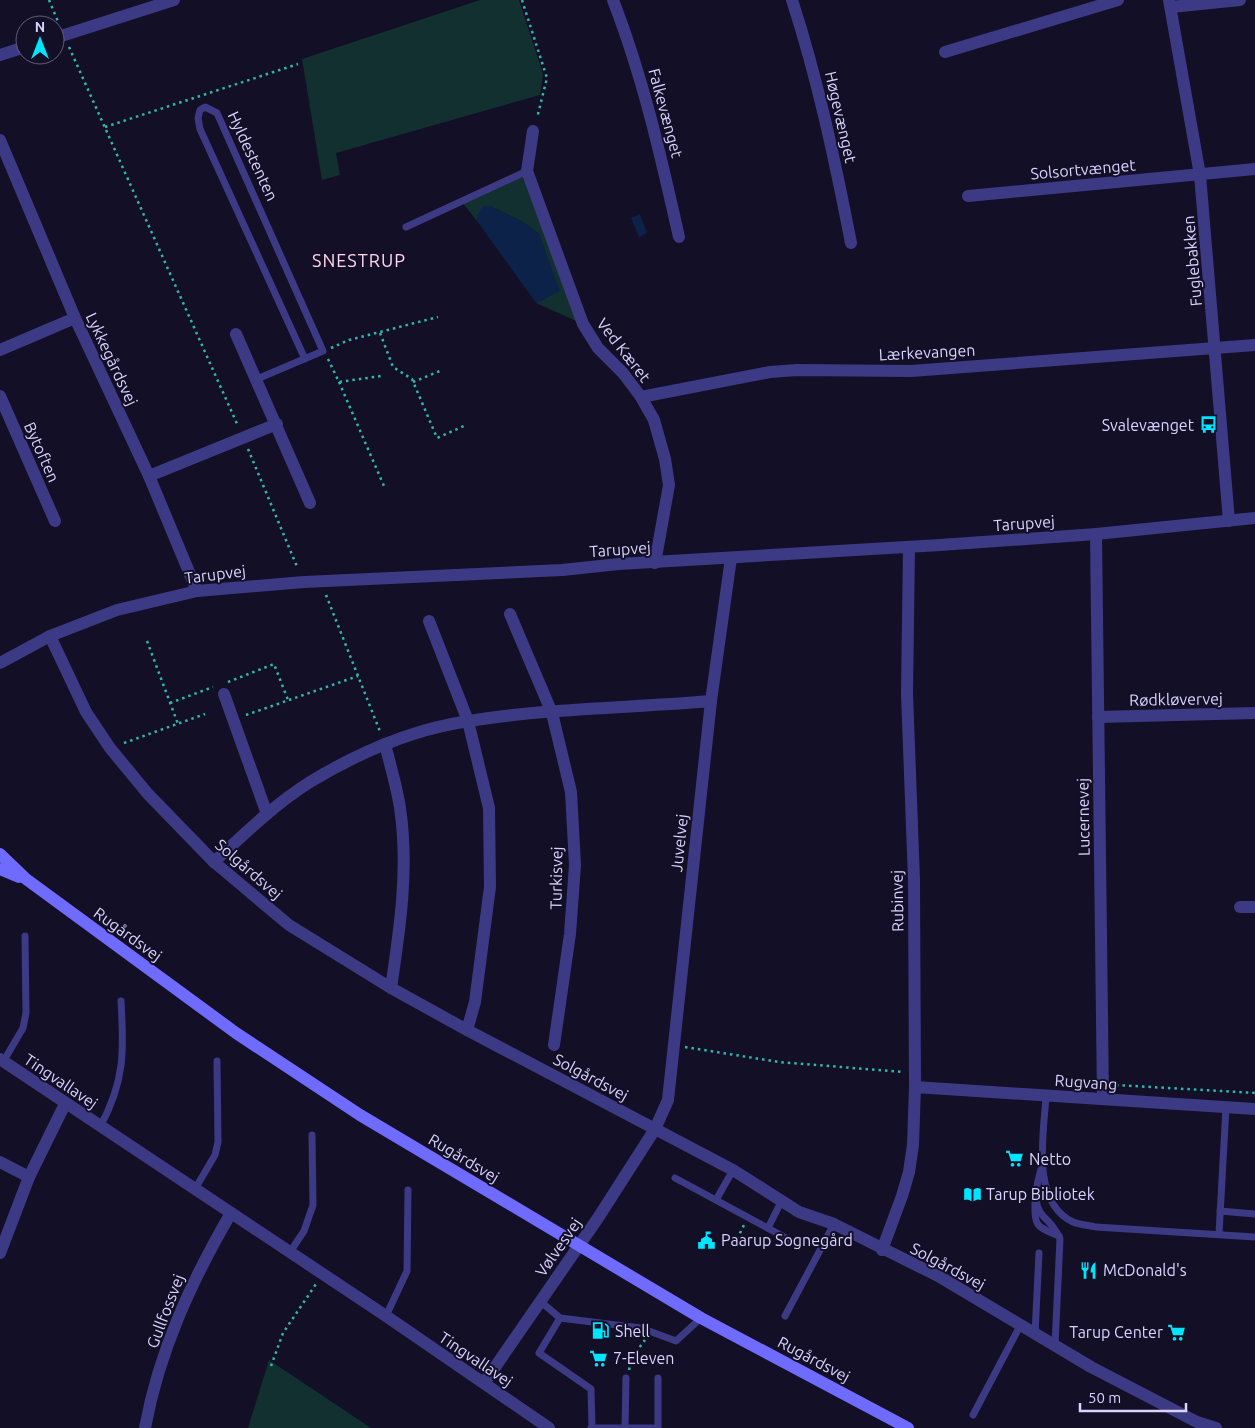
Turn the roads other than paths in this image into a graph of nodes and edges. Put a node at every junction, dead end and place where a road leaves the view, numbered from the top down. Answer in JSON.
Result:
{"nodes":[{"id":1,"x":174,"y":0,"type":"edge"},
{"id":2,"x":613,"y":0,"type":"edge"},
{"id":3,"x":792,"y":0,"type":"edge"},
{"id":4,"x":1118,"y":0,"type":"edge"},
{"id":5,"x":1240,"y":0,"type":"edge"},
{"id":6,"x":1170,"y":4,"type":"edge"},
{"id":7,"x":144,"y":5,"type":"edge"},
{"id":8,"x":65,"y":34,"type":"edge"},
{"id":9,"x":15,"y":50,"type":"edge"},
{"id":10,"x":945,"y":52,"type":"dead end"},
{"id":11,"x":0,"y":55,"type":"edge"},
{"id":12,"x":534,"y":131,"type":"road end"},
{"id":13,"x":0,"y":140,"type":"edge"},
{"id":14,"x":1255,"y":169,"type":"edge"},
{"id":15,"x":527,"y":170,"type":"junction"},
{"id":16,"x":1200,"y":175,"type":"junction"},
{"id":17,"x":968,"y":196,"type":"dead end"},
{"id":18,"x":406,"y":227,"type":"dead end"},
{"id":19,"x":679,"y":237,"type":"dead end"},
{"id":20,"x":852,"y":243,"type":"dead end"},
{"id":21,"x":75,"y":318,"type":"junction"},
{"id":22,"x":236,"y":334,"type":"dead end"},
{"id":23,"x":1255,"y":344,"type":"edge"},
{"id":24,"x":1216,"y":349,"type":"junction"},
{"id":25,"x":0,"y":350,"type":"edge"},
{"id":26,"x":305,"y":359,"type":"junction"},
{"id":27,"x":257,"y":379,"type":"junction"},
{"id":28,"x":0,"y":396,"type":"edge"},
{"id":29,"x":641,"y":397,"type":"junction"},
{"id":30,"x":277,"y":424,"type":"junction"},
{"id":31,"x":149,"y":476,"type":"junction"},
{"id":32,"x":310,"y":503,"type":"dead end"},
{"id":33,"x":1255,"y":518,"type":"edge"},
{"id":34,"x":54,"y":521,"type":"dead end"},
{"id":35,"x":1229,"y":521,"type":"junction"},
{"id":36,"x":1096,"y":534,"type":"junction"},
{"id":37,"x":909,"y":547,"type":"junction"},
{"id":38,"x":731,"y":558,"type":"junction"},
{"id":39,"x":655,"y":563,"type":"junction"},
{"id":40,"x":197,"y":591,"type":"junction"},
{"id":41,"x":510,"y":614,"type":"dead end"},
{"id":42,"x":429,"y":621,"type":"dead end"},
{"id":43,"x":50,"y":636,"type":"junction"},
{"id":44,"x":0,"y":663,"type":"edge"},
{"id":45,"x":220,"y":688,"type":"road end"},
{"id":46,"x":711,"y":701,"type":"junction"},
{"id":47,"x":552,"y":713,"type":"junction"},
{"id":48,"x":1255,"y":714,"type":"edge"},
{"id":49,"x":1098,"y":717,"type":"junction"},
{"id":50,"x":468,"y":721,"type":"junction"},
{"id":51,"x":385,"y":744,"type":"junction"},
{"id":52,"x":267,"y":814,"type":"junction"},
{"id":53,"x":0,"y":854,"type":"edge"},
{"id":54,"x":0,"y":861,"type":"edge"},
{"id":55,"x":214,"y":862,"type":"junction"},
{"id":56,"x":0,"y":868,"type":"edge"},
{"id":57,"x":26,"y":880,"type":"junction"},
{"id":58,"x":1240,"y":907,"type":"dead end"},
{"id":59,"x":1255,"y":907,"type":"edge"},
{"id":60,"x":25,"y":936,"type":"dead end"},
{"id":61,"x":391,"y":988,"type":"junction"},
{"id":62,"x":121,"y":1001,"type":"dead end"},
{"id":63,"x":467,"y":1030,"type":"junction"},
{"id":64,"x":554,"y":1045,"type":"dead end"},
{"id":65,"x":2,"y":1061,"type":"edge"},
{"id":66,"x":217,"y":1061,"type":"dead end"},
{"id":67,"x":915,"y":1087,"type":"junction"},
{"id":68,"x":1046,"y":1096,"type":"junction"},
{"id":69,"x":1103,"y":1099,"type":"junction"},
{"id":70,"x":65,"y":1104,"type":"junction"},
{"id":71,"x":1226,"y":1107,"type":"junction"},
{"id":72,"x":1255,"y":1109,"type":"edge"},
{"id":73,"x":100,"y":1127,"type":"junction"},
{"id":74,"x":655,"y":1129,"type":"junction"},
{"id":75,"x":312,"y":1135,"type":"dead end"},
{"id":76,"x":0,"y":1162,"type":"edge"},
{"id":77,"x":1042,"y":1166,"type":"junction"},
{"id":78,"x":733,"y":1170,"type":"junction"},
{"id":79,"x":29,"y":1177,"type":"junction"},
{"id":80,"x":675,"y":1178,"type":"dead end"},
{"id":81,"x":195,"y":1189,"type":"junction"},
{"id":82,"x":408,"y":1190,"type":"dead end"},
{"id":83,"x":782,"y":1199,"type":"junction"},
{"id":84,"x":716,"y":1200,"type":"junction"},
{"id":85,"x":1220,"y":1211,"type":"junction"},
{"id":86,"x":231,"y":1213,"type":"junction"},
{"id":87,"x":1255,"y":1214,"type":"edge"},
{"id":88,"x":834,"y":1224,"type":"junction"},
{"id":89,"x":768,"y":1228,"type":"junction"},
{"id":90,"x":1219,"y":1234,"type":"junction"},
{"id":91,"x":1255,"y":1237,"type":"edge"},
{"id":92,"x":788,"y":1239,"type":"dead end"},
{"id":93,"x":579,"y":1245,"type":"junction"},
{"id":94,"x":882,"y":1250,"type":"junction"},
{"id":95,"x":290,"y":1252,"type":"junction"},
{"id":96,"x":0,"y":1254,"type":"edge"},
{"id":97,"x":1039,"y":1254,"type":"dead end"},
{"id":98,"x":540,"y":1301,"type":"junction"},
{"id":99,"x":386,"y":1316,"type":"junction"},
{"id":100,"x":785,"y":1316,"type":"dead end"},
{"id":101,"x":560,"y":1318,"type":"junction"},
{"id":102,"x":701,"y":1318,"type":"junction"},
{"id":103,"x":1020,"y":1326,"type":"junction"},
{"id":104,"x":1035,"y":1334,"type":"junction"},
{"id":105,"x":1055,"y":1345,"type":"junction"},
{"id":106,"x":626,"y":1378,"type":"dead end"},
{"id":107,"x":658,"y":1378,"type":"dead end"},
{"id":108,"x":484,"y":1383,"type":"junction"},
{"id":109,"x":973,"y":1415,"type":"dead end"},
{"id":110,"x":145,"y":1428,"type":"edge"},
{"id":111,"x":549,"y":1428,"type":"edge"},
{"id":112,"x":596,"y":1428,"type":"edge"},
{"id":113,"x":625,"y":1428,"type":"edge"},
{"id":114,"x":908,"y":1428,"type":"edge"},
{"id":115,"x":1216,"y":1428,"type":"edge"}],
"edges":[{"from":1,"to":7,"type":"street"},
{"from":2,"to":19,"type":"street","name":"Falkevænget"},
{"from":3,"to":20,"type":"street","name":"Høgevænget"},
{"from":4,"to":10,"type":"street"},
{"from":5,"to":6,"type":"street"},
{"from":6,"to":16,"type":"street","name":"Fuglebakken"},
{"from":7,"to":8,"type":"street"},
{"from":9,"to":11,"type":"street"},
{"from":12,"to":15,"type":"street"},
{"from":13,"to":21,"type":"street","name":"Lykkegårdsvej"},
{"from":14,"to":16,"type":"street","name":"Solsortvænget"},
{"from":15,"to":18,"type":"lane"},
{"from":15,"to":29,"type":"street","name":"Ved Kæret"},
{"from":16,"to":17,"type":"street","name":"Solsortvænget"},
{"from":16,"to":24,"type":"street","name":"Fuglebakken"},
{"from":21,"to":25,"type":"street"},
{"from":21,"to":31,"type":"street","name":"Lykkegårdsvej"},
{"from":22,"to":27,"type":"street"},
{"from":23,"to":24,"type":"street"},
{"from":24,"to":29,"type":"street","name":"Lærkevangen"},
{"from":24,"to":35,"type":"street","name":"Fuglebakken"},
{"from":26,"to":26,"type":"lane","name":"Hyldestenten"},
{"from":26,"to":27,"type":"lane","name":"Hyldestenten"},
{"from":27,"to":30,"type":"street"},
{"from":28,"to":34,"type":"street","name":"Bytoften"},
{"from":29,"to":39,"type":"street","name":"Ved Kæret"},
{"from":30,"to":31,"type":"street"},
{"from":30,"to":32,"type":"street"},
{"from":31,"to":40,"type":"street","name":"Lykkegårdsvej"},
{"from":33,"to":35,"type":"street","name":"Tarupvej"},
{"from":35,"to":36,"type":"street","name":"Tarupvej"},
{"from":36,"to":37,"type":"street","name":"Tarupvej"},
{"from":36,"to":49,"type":"street","name":"Lucernevej"},
{"from":37,"to":38,"type":"street","name":"Tarupvej"},
{"from":37,"to":67,"type":"street","name":"Rubinvej"},
{"from":38,"to":39,"type":"street","name":"Tarupvej"},
{"from":38,"to":46,"type":"street","name":"Juvelvej"},
{"from":39,"to":40,"type":"street","name":"Tarupvej"},
{"from":40,"to":43,"type":"street","name":"Tarupvej"},
{"from":41,"to":47,"type":"street","name":"Turkisvej"},
{"from":42,"to":50,"type":"street"},
{"from":43,"to":44,"type":"street","name":"Tarupvej"},
{"from":43,"to":55,"type":"street","name":"Solgårdsvej"},
{"from":45,"to":52,"type":"street"},
{"from":46,"to":47,"type":"street"},
{"from":46,"to":74,"type":"street","name":"Juvelvej"},
{"from":47,"to":50,"type":"street"},
{"from":47,"to":64,"type":"street","name":"Turkisvej"},
{"from":48,"to":49,"type":"street","name":"Rødkløvervej"},
{"from":49,"to":69,"type":"street","name":"Lucernevej"},
{"from":50,"to":51,"type":"street"},
{"from":50,"to":63,"type":"street"},
{"from":51,"to":52,"type":"street"},
{"from":51,"to":61,"type":"street"},
{"from":52,"to":55,"type":"street"},
{"from":53,"to":57,"type":"main road","name":"Rugårdsvej"},
{"from":54,"to":57,"type":"main road"},
{"from":55,"to":61,"type":"street","name":"Solgårdsvej"},
{"from":56,"to":57,"type":"main road","name":"Rugårdsvej"},
{"from":57,"to":93,"type":"main road","name":"Rugårdsvej"},
{"from":58,"to":59,"type":"street"},
{"from":60,"to":65,"type":"lane","name":"Tingvallavej"},
{"from":61,"to":63,"type":"street","name":"Solgårdsvej"},
{"from":62,"to":73,"type":"lane","name":"Tingvallavej"},
{"from":63,"to":74,"type":"street","name":"Solgårdsvej"},
{"from":65,"to":70,"type":"street","name":"Tingvallavej"},
{"from":66,"to":81,"type":"lane"},
{"from":67,"to":68,"type":"street","name":"Rugvang"},
{"from":67,"to":94,"type":"street","name":"Rubinvej"},
{"from":68,"to":69,"type":"street","name":"Rugvang"},
{"from":68,"to":77,"type":"lane"},
{"from":69,"to":71,"type":"street","name":"Rugvang"},
{"from":70,"to":73,"type":"street","name":"Tingvallavej"},
{"from":70,"to":79,"type":"street"},
{"from":71,"to":72,"type":"street","name":"Rugvang"},
{"from":71,"to":85,"type":"lane"},
{"from":73,"to":81,"type":"street","name":"Tingvallavej"},
{"from":74,"to":78,"type":"street","name":"Solgårdsvej"},
{"from":74,"to":93,"type":"street","name":"Vølvesvej"},
{"from":75,"to":95,"type":"lane"},
{"from":76,"to":79,"type":"street"},
{"from":77,"to":90,"type":"lane"},
{"from":77,"to":105,"type":"lane"},
{"from":78,"to":83,"type":"street","name":"Solgårdsvej"},
{"from":78,"to":84,"type":"lane"},
{"from":79,"to":96,"type":"street"},
{"from":80,"to":84,"type":"lane"},
{"from":81,"to":86,"type":"street","name":"Tingvallavej"},
{"from":82,"to":99,"type":"lane"},
{"from":83,"to":88,"type":"street","name":"Solgårdsvej"},
{"from":83,"to":89,"type":"lane"},
{"from":84,"to":89,"type":"lane"},
{"from":85,"to":87,"type":"lane"},
{"from":85,"to":90,"type":"lane"},
{"from":86,"to":95,"type":"street","name":"Tingvallavej"},
{"from":86,"to":110,"type":"street","name":"Gullfossvej"},
{"from":88,"to":94,"type":"street","name":"Solgårdsvej"},
{"from":88,"to":100,"type":"lane"},
{"from":89,"to":92,"type":"lane"},
{"from":90,"to":91,"type":"lane"},
{"from":93,"to":98,"type":"street","name":"Vølvesvej"},
{"from":93,"to":102,"type":"main road","name":"Rugårdsvej"},
{"from":94,"to":103,"type":"street","name":"Solgårdsvej"},
{"from":95,"to":99,"type":"street","name":"Tingvallavej"},
{"from":97,"to":104,"type":"lane"},
{"from":98,"to":101,"type":"lane"},
{"from":98,"to":108,"type":"street","name":"Vølvesvej"},
{"from":99,"to":108,"type":"street","name":"Tingvallavej"},
{"from":101,"to":102,"type":"lane"},
{"from":101,"to":112,"type":"lane"},
{"from":102,"to":114,"type":"main road","name":"Rugårdsvej"},
{"from":103,"to":104,"type":"street","name":"Solgårdsvej"},
{"from":103,"to":109,"type":"lane"},
{"from":104,"to":105,"type":"street","name":"Solgårdsvej"},
{"from":105,"to":115,"type":"street","name":"Solgårdsvej"},
{"from":106,"to":113,"type":"lane"},
{"from":107,"to":113,"type":"lane"},
{"from":108,"to":111,"type":"street","name":"Tingvallavej"},
{"from":112,"to":113,"type":"lane"}]}
